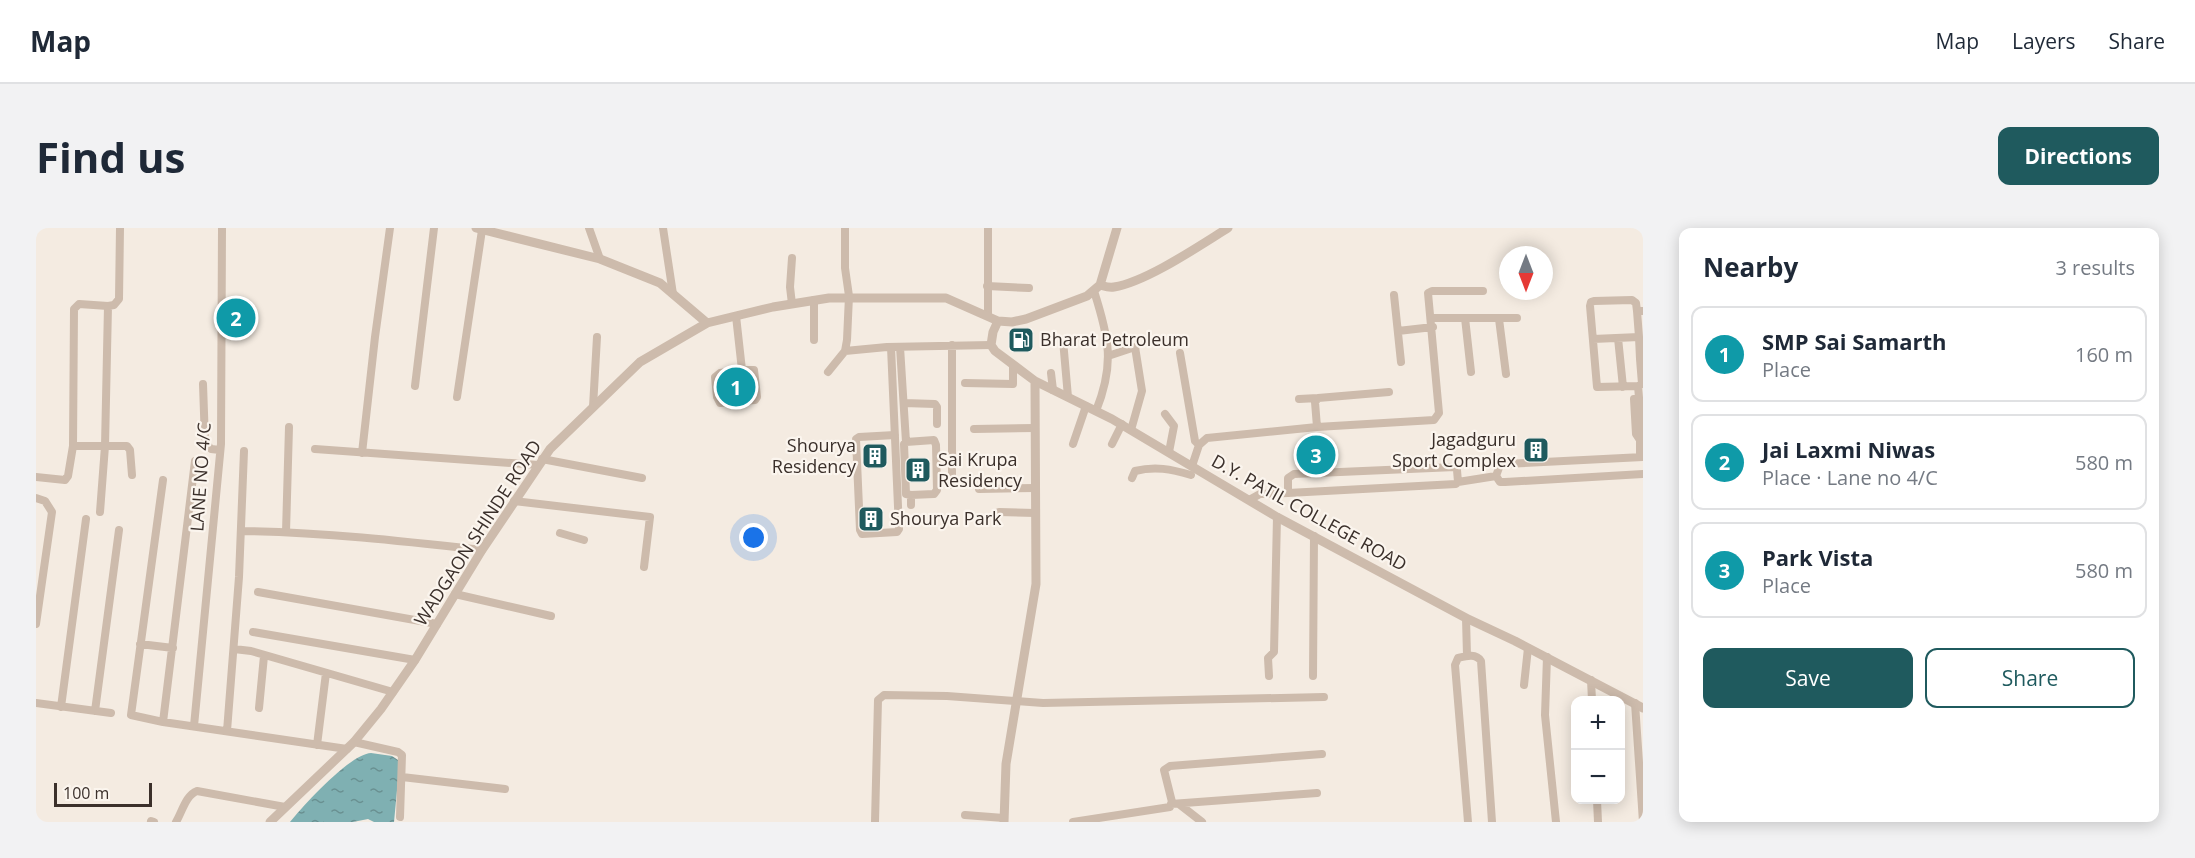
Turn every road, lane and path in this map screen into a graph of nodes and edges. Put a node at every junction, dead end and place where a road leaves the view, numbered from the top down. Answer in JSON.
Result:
{"nodes":[{"id":1,"x":120,"y":228,"type":"edge"},
{"id":2,"x":222,"y":228,"type":"edge"},
{"id":3,"x":390,"y":228,"type":"edge"},
{"id":4,"x":435,"y":228,"type":"edge"},
{"id":5,"x":589,"y":228,"type":"edge"},
{"id":6,"x":663,"y":228,"type":"edge"},
{"id":7,"x":845,"y":228,"type":"edge"},
{"id":8,"x":988,"y":228,"type":"edge"},
{"id":9,"x":1117,"y":228,"type":"edge"},
{"id":10,"x":1228,"y":228,"type":"edge"},
{"id":11,"x":479,"y":229,"type":"edge"},
{"id":12,"x":498,"y":231,"type":"edge"},
{"id":13,"x":792,"y":258,"type":"dead end"},
{"id":14,"x":600,"y":259,"type":"junction"},
{"id":15,"x":987,"y":286,"type":"junction"},
{"id":16,"x":1029,"y":288,"type":"dead end"},
{"id":17,"x":1096,"y":288,"type":"junction"},
{"id":18,"x":1483,"y":291,"type":"dead end"},
{"id":19,"x":673,"y":294,"type":"junction"},
{"id":20,"x":1394,"y":295,"type":"dead end"},
{"id":21,"x":849,"y":296,"type":"junction"},
{"id":22,"x":814,"y":300,"type":"junction"},
{"id":23,"x":792,"y":304,"type":"junction"},
{"id":24,"x":108,"y":306,"type":"junction"},
{"id":25,"x":1640,"y":311,"type":"edge"},
{"id":26,"x":736,"y":316,"type":"junction"},
{"id":27,"x":988,"y":316,"type":"junction"},
{"id":28,"x":1432,"y":318,"type":"junction"},
{"id":29,"x":1465,"y":318,"type":"junction"},
{"id":30,"x":1517,"y":318,"type":"dead end"},
{"id":31,"x":1499,"y":319,"type":"junction"},
{"id":32,"x":999,"y":321,"type":"junction"},
{"id":33,"x":707,"y":323,"type":"junction"},
{"id":34,"x":1432,"y":327,"type":"junction"},
{"id":35,"x":1398,"y":331,"type":"junction"},
{"id":36,"x":597,"y":337,"type":"dead end"},
{"id":37,"x":1639,"y":337,"type":"junction"},
{"id":38,"x":1618,"y":338,"type":"junction"},
{"id":39,"x":1593,"y":339,"type":"junction"},
{"id":40,"x":814,"y":340,"type":"dead end"},
{"id":41,"x":1063,"y":340,"type":"dead end"},
{"id":42,"x":952,"y":345,"type":"junction"},
{"id":43,"x":991,"y":345,"type":"junction"},
{"id":44,"x":891,"y":347,"type":"junction"},
{"id":45,"x":900,"y":347,"type":"junction"},
{"id":46,"x":845,"y":351,"type":"junction"},
{"id":47,"x":1180,"y":353,"type":"dead end"},
{"id":48,"x":1108,"y":356,"type":"junction"},
{"id":49,"x":1642,"y":359,"type":"edge"},
{"id":50,"x":1401,"y":362,"type":"dead end"},
{"id":51,"x":1013,"y":365,"type":"junction"},
{"id":52,"x":742,"y":370,"type":"junction"},
{"id":53,"x":828,"y":372,"type":"dead end"},
{"id":54,"x":1471,"y":372,"type":"dead end"},
{"id":55,"x":1051,"y":373,"type":"dead end"},
{"id":56,"x":1506,"y":374,"type":"dead end"},
{"id":57,"x":1035,"y":381,"type":"junction"},
{"id":58,"x":965,"y":383,"type":"dead end"},
{"id":59,"x":203,"y":384,"type":"dead end"},
{"id":60,"x":415,"y":386,"type":"dead end"},
{"id":61,"x":1635,"y":386,"type":"junction"},
{"id":62,"x":1623,"y":387,"type":"junction"},
{"id":63,"x":1053,"y":390,"type":"junction"},
{"id":64,"x":1389,"y":392,"type":"dead end"},
{"id":65,"x":457,"y":397,"type":"dead end"},
{"id":66,"x":1068,"y":397,"type":"junction"},
{"id":67,"x":1318,"y":398,"type":"junction"},
{"id":68,"x":1299,"y":399,"type":"dead end"},
{"id":69,"x":904,"y":403,"type":"junction"},
{"id":70,"x":1086,"y":406,"type":"junction"},
{"id":71,"x":593,"y":407,"type":"junction"},
{"id":72,"x":1096,"y":411,"type":"junction"},
{"id":73,"x":1165,"y":414,"type":"dead end"},
{"id":74,"x":937,"y":424,"type":"dead end"},
{"id":75,"x":289,"y":427,"type":"dead end"},
{"id":76,"x":1126,"y":427,"type":"junction"},
{"id":77,"x":1317,"y":427,"type":"junction"},
{"id":78,"x":1035,"y":428,"type":"junction"},
{"id":79,"x":974,"y":429,"type":"dead end"},
{"id":80,"x":895,"y":435,"type":"junction"},
{"id":81,"x":906,"y":441,"type":"junction"},
{"id":82,"x":1072,"y":444,"type":"dead end"},
{"id":83,"x":1112,"y":444,"type":"dead end"},
{"id":84,"x":1199,"y":445,"type":"junction"},
{"id":85,"x":73,"y":446,"type":"junction"},
{"id":86,"x":105,"y":446,"type":"junction"},
{"id":87,"x":315,"y":449,"type":"dead end"},
{"id":88,"x":220,"y":450,"type":"junction"},
{"id":89,"x":244,"y":451,"type":"dead end"},
{"id":90,"x":1169,"y":452,"type":"junction"},
{"id":91,"x":362,"y":453,"type":"junction"},
{"id":92,"x":1642,"y":454,"type":"edge"},
{"id":93,"x":1568,"y":457,"type":"dead end"},
{"id":94,"x":195,"y":461,"type":"dead end"},
{"id":95,"x":540,"y":462,"type":"junction"},
{"id":96,"x":1192,"y":471,"type":"junction"},
{"id":97,"x":1643,"y":474,"type":"edge"},
{"id":98,"x":132,"y":475,"type":"dead end"},
{"id":99,"x":1496,"y":476,"type":"junction"},
{"id":100,"x":36,"y":477,"type":"edge"},
{"id":101,"x":642,"y":478,"type":"dead end"},
{"id":102,"x":1132,"y":478,"type":"dead end"},
{"id":103,"x":163,"y":480,"type":"dead end"},
{"id":104,"x":1458,"y":482,"type":"junction"},
{"id":105,"x":952,"y":485,"type":"dead end"},
{"id":106,"x":1035,"y":488,"type":"junction"},
{"id":107,"x":980,"y":489,"type":"dead end"},
{"id":108,"x":1288,"y":493,"type":"junction"},
{"id":109,"x":911,"y":495,"type":"junction"},
{"id":110,"x":36,"y":498,"type":"edge"},
{"id":111,"x":1249,"y":500,"type":"junction"},
{"id":112,"x":514,"y":501,"type":"junction"},
{"id":113,"x":911,"y":505,"type":"dead end"},
{"id":114,"x":100,"y":512,"type":"dead end"},
{"id":115,"x":999,"y":512,"type":"dead end"},
{"id":116,"x":1035,"y":513,"type":"junction"},
{"id":117,"x":1277,"y":517,"type":"junction"},
{"id":118,"x":86,"y":519,"type":"dead end"},
{"id":119,"x":119,"y":530,"type":"dead end"},
{"id":120,"x":241,"y":531,"type":"junction"},
{"id":121,"x":286,"y":532,"type":"junction"},
{"id":122,"x":560,"y":533,"type":"dead end"},
{"id":123,"x":1314,"y":536,"type":"junction"},
{"id":124,"x":584,"y":540,"type":"dead end"},
{"id":125,"x":482,"y":550,"type":"junction"},
{"id":126,"x":644,"y":567,"type":"dead end"},
{"id":127,"x":39,"y":577,"type":"edge"},
{"id":128,"x":258,"y":592,"type":"dead end"},
{"id":129,"x":455,"y":594,"type":"junction"},
{"id":130,"x":551,"y":616,"type":"dead end"},
{"id":131,"x":1466,"y":618,"type":"junction"},
{"id":132,"x":36,"y":624,"type":"edge"},
{"id":133,"x":437,"y":624,"type":"junction"},
{"id":134,"x":253,"y":632,"type":"dead end"},
{"id":135,"x":140,"y":644,"type":"junction"},
{"id":136,"x":173,"y":648,"type":"junction"},
{"id":137,"x":1528,"y":648,"type":"junction"},
{"id":138,"x":234,"y":649,"type":"junction"},
{"id":139,"x":264,"y":656,"type":"junction"},
{"id":140,"x":1467,"y":656,"type":"junction"},
{"id":141,"x":1547,"y":657,"type":"junction"},
{"id":142,"x":415,"y":660,"type":"junction"},
{"id":143,"x":326,"y":673,"type":"junction"},
{"id":144,"x":1269,"y":676,"type":"dead end"},
{"id":145,"x":1313,"y":676,"type":"dead end"},
{"id":146,"x":1591,"y":680,"type":"junction"},
{"id":147,"x":1524,"y":685,"type":"dead end"},
{"id":148,"x":393,"y":692,"type":"junction"},
{"id":149,"x":1592,"y":696,"type":"edge"},
{"id":150,"x":1324,"y":697,"type":"dead end"},
{"id":151,"x":1017,"y":701,"type":"junction"},
{"id":152,"x":36,"y":704,"type":"edge"},
{"id":153,"x":1639,"y":705,"type":"edge"},
{"id":154,"x":61,"y":706,"type":"junction"},
{"id":155,"x":259,"y":708,"type":"dead end"},
{"id":156,"x":95,"y":711,"type":"junction"},
{"id":157,"x":111,"y":713,"type":"dead end"},
{"id":158,"x":163,"y":722,"type":"junction"},
{"id":159,"x":194,"y":726,"type":"junction"},
{"id":160,"x":227,"y":731,"type":"junction"},
{"id":161,"x":317,"y":745,"type":"junction"},
{"id":162,"x":351,"y":746,"type":"junction"},
{"id":163,"x":1322,"y":754,"type":"dead end"},
{"id":164,"x":402,"y":777,"type":"junction"},
{"id":165,"x":505,"y":789,"type":"dead end"},
{"id":166,"x":1317,"y":793,"type":"dead end"},
{"id":167,"x":1175,"y":804,"type":"junction"},
{"id":168,"x":1597,"y":804,"type":"edge"},
{"id":169,"x":285,"y":807,"type":"junction"},
{"id":170,"x":966,"y":815,"type":"dead end"},
{"id":171,"x":400,"y":817,"type":"dead end"},
{"id":172,"x":1004,"y":820,"type":"edge"},
{"id":173,"x":176,"y":822,"type":"edge"},
{"id":174,"x":270,"y":822,"type":"edge"},
{"id":175,"x":875,"y":822,"type":"edge"},
{"id":176,"x":1072,"y":822,"type":"edge"},
{"id":177,"x":1202,"y":822,"type":"edge"},
{"id":178,"x":1468,"y":822,"type":"edge"},
{"id":179,"x":1492,"y":822,"type":"edge"},
{"id":180,"x":1556,"y":822,"type":"edge"},
{"id":181,"x":1598,"y":822,"type":"edge"},
{"id":182,"x":1642,"y":822,"type":"edge"}],
"edges":[{"from":1,"to":24,"type":"street"},
{"from":2,"to":88,"type":"street","name":"LANE NO 4/C"},
{"from":3,"to":91,"type":"street"},
{"from":4,"to":60,"type":"street"},
{"from":5,"to":14,"type":"street"},
{"from":6,"to":19,"type":"street"},
{"from":7,"to":21,"type":"street"},
{"from":8,"to":15,"type":"street"},
{"from":9,"to":17,"type":"street"},
{"from":10,"to":17,"type":"street"},
{"from":11,"to":12,"type":"street"},
{"from":11,"to":65,"type":"street"},
{"from":12,"to":14,"type":"street"},
{"from":13,"to":23,"type":"street"},
{"from":14,"to":19,"type":"street"},
{"from":15,"to":16,"type":"street"},
{"from":15,"to":27,"type":"street"},
{"from":17,"to":32,"type":"street"},
{"from":17,"to":48,"type":"street"},
{"from":18,"to":28,"type":"street"},
{"from":19,"to":33,"type":"street"},
{"from":20,"to":35,"type":"street"},
{"from":21,"to":22,"type":"street","name":"WADGAON SHINDE ROAD"},
{"from":21,"to":27,"type":"street","name":"WADGAON SHINDE ROAD"},
{"from":21,"to":46,"type":"street"},
{"from":22,"to":23,"type":"street","name":"WADGAON SHINDE ROAD"},
{"from":22,"to":40,"type":"street"},
{"from":23,"to":26,"type":"street","name":"WADGAON SHINDE ROAD"},
{"from":24,"to":85,"type":"street"},
{"from":24,"to":86,"type":"street"},
{"from":25,"to":37,"type":"street"},
{"from":25,"to":39,"type":"street"},
{"from":26,"to":33,"type":"street","name":"WADGAON SHINDE ROAD"},
{"from":26,"to":52,"type":"street"},
{"from":27,"to":32,"type":"street","name":"WADGAON SHINDE ROAD"},
{"from":28,"to":29,"type":"street"},
{"from":28,"to":34,"type":"street"},
{"from":29,"to":31,"type":"street"},
{"from":29,"to":54,"type":"street"},
{"from":30,"to":31,"type":"street"},
{"from":31,"to":56,"type":"street"},
{"from":32,"to":43,"type":"street"},
{"from":33,"to":71,"type":"street","name":"WADGAON SHINDE ROAD"},
{"from":34,"to":35,"type":"street"},
{"from":34,"to":77,"type":"street"},
{"from":35,"to":50,"type":"street"},
{"from":36,"to":71,"type":"street"},
{"from":37,"to":38,"type":"street"},
{"from":37,"to":49,"type":"street"},
{"from":38,"to":39,"type":"street"},
{"from":38,"to":62,"type":"street"},
{"from":39,"to":62,"type":"street"},
{"from":41,"to":66,"type":"street"},
{"from":42,"to":43,"type":"street"},
{"from":42,"to":45,"type":"street"},
{"from":42,"to":105,"type":"street"},
{"from":43,"to":51,"type":"street","name":"D.Y. PATIL COLLEGE ROAD"},
{"from":44,"to":45,"type":"street"},
{"from":44,"to":46,"type":"street"},
{"from":44,"to":80,"type":"street"},
{"from":45,"to":69,"type":"street"},
{"from":46,"to":53,"type":"street"},
{"from":47,"to":84,"type":"street"},
{"from":48,"to":72,"type":"street"},
{"from":48,"to":76,"type":"street"},
{"from":49,"to":61,"type":"street"},
{"from":51,"to":57,"type":"street","name":"D.Y. PATIL COLLEGE ROAD"},
{"from":51,"to":58,"type":"street"},
{"from":52,"to":52,"type":"street"},
{"from":55,"to":63,"type":"street"},
{"from":57,"to":63,"type":"street","name":"D.Y. PATIL COLLEGE ROAD"},
{"from":57,"to":78,"type":"street"},
{"from":59,"to":88,"type":"street"},
{"from":61,"to":62,"type":"street"},
{"from":61,"to":92,"type":"street"},
{"from":63,"to":66,"type":"street","name":"D.Y. PATIL COLLEGE ROAD"},
{"from":64,"to":67,"type":"street"},
{"from":66,"to":70,"type":"street","name":"D.Y. PATIL COLLEGE ROAD"},
{"from":67,"to":68,"type":"street"},
{"from":67,"to":77,"type":"street"},
{"from":69,"to":74,"type":"street"},
{"from":69,"to":81,"type":"street"},
{"from":70,"to":72,"type":"street","name":"D.Y. PATIL COLLEGE ROAD"},
{"from":70,"to":82,"type":"street"},
{"from":71,"to":95,"type":"street","name":"WADGAON SHINDE ROAD"},
{"from":72,"to":76,"type":"street","name":"D.Y. PATIL COLLEGE ROAD"},
{"from":73,"to":90,"type":"street"},
{"from":75,"to":121,"type":"street"},
{"from":76,"to":83,"type":"street"},
{"from":76,"to":90,"type":"street","name":"D.Y. PATIL COLLEGE ROAD"},
{"from":77,"to":84,"type":"street"},
{"from":78,"to":79,"type":"street"},
{"from":78,"to":106,"type":"street"},
{"from":80,"to":80,"type":"street"},
{"from":81,"to":109,"type":"street"},
{"from":81,"to":109,"type":"street"},
{"from":84,"to":96,"type":"street"},
{"from":85,"to":86,"type":"street"},
{"from":85,"to":100,"type":"street"},
{"from":86,"to":98,"type":"street"},
{"from":86,"to":114,"type":"street"},
{"from":87,"to":91,"type":"street"},
{"from":88,"to":159,"type":"street","name":"LANE NO 4/C"},
{"from":89,"to":120,"type":"street"},
{"from":90,"to":96,"type":"street","name":"D.Y. PATIL COLLEGE ROAD"},
{"from":91,"to":95,"type":"street"},
{"from":92,"to":93,"type":"street"},
{"from":92,"to":99,"type":"street"},
{"from":94,"to":136,"type":"street"},
{"from":95,"to":101,"type":"street"},
{"from":95,"to":112,"type":"street","name":"WADGAON SHINDE ROAD"},
{"from":96,"to":102,"type":"street"},
{"from":96,"to":111,"type":"street","name":"D.Y. PATIL COLLEGE ROAD"},
{"from":97,"to":99,"type":"street"},
{"from":99,"to":104,"type":"street"},
{"from":103,"to":135,"type":"street"},
{"from":104,"to":108,"type":"street"},
{"from":104,"to":108,"type":"street"},
{"from":106,"to":107,"type":"street"},
{"from":106,"to":116,"type":"street"},
{"from":108,"to":111,"type":"street"},
{"from":109,"to":113,"type":"street"},
{"from":110,"to":127,"type":"street"},
{"from":111,"to":117,"type":"street","name":"D.Y. PATIL COLLEGE ROAD"},
{"from":112,"to":125,"type":"street","name":"WADGAON SHINDE ROAD"},
{"from":112,"to":126,"type":"street"},
{"from":115,"to":116,"type":"street"},
{"from":116,"to":151,"type":"street"},
{"from":117,"to":123,"type":"street","name":"D.Y. PATIL COLLEGE ROAD"},
{"from":117,"to":144,"type":"street"},
{"from":118,"to":154,"type":"street"},
{"from":119,"to":156,"type":"street"},
{"from":120,"to":121,"type":"street"},
{"from":120,"to":138,"type":"street"},
{"from":121,"to":125,"type":"street"},
{"from":122,"to":124,"type":"street"},
{"from":123,"to":131,"type":"street","name":"D.Y. PATIL COLLEGE ROAD"},
{"from":123,"to":145,"type":"street"},
{"from":125,"to":129,"type":"street","name":"WADGAON SHINDE ROAD"},
{"from":127,"to":132,"type":"street"},
{"from":128,"to":133,"type":"street"},
{"from":129,"to":130,"type":"street"},
{"from":129,"to":133,"type":"street","name":"WADGAON SHINDE ROAD"},
{"from":131,"to":137,"type":"street","name":"D.Y. PATIL COLLEGE ROAD"},
{"from":131,"to":140,"type":"street"},
{"from":133,"to":142,"type":"street","name":"WADGAON SHINDE ROAD"},
{"from":134,"to":142,"type":"street"},
{"from":135,"to":136,"type":"street"},
{"from":135,"to":158,"type":"street"},
{"from":136,"to":158,"type":"street"},
{"from":137,"to":141,"type":"street","name":"D.Y. PATIL COLLEGE ROAD"},
{"from":137,"to":147,"type":"street"},
{"from":138,"to":139,"type":"street"},
{"from":138,"to":160,"type":"street"},
{"from":139,"to":143,"type":"street"},
{"from":139,"to":155,"type":"street"},
{"from":140,"to":178,"type":"street"},
{"from":140,"to":179,"type":"street"},
{"from":141,"to":146,"type":"street","name":"D.Y. PATIL COLLEGE ROAD"},
{"from":141,"to":180,"type":"street"},
{"from":142,"to":148,"type":"street","name":"WADGAON SHINDE ROAD"},
{"from":143,"to":148,"type":"street"},
{"from":143,"to":161,"type":"street"},
{"from":146,"to":149,"type":"street"},
{"from":146,"to":153,"type":"street","name":"D.Y. PATIL COLLEGE ROAD"},
{"from":148,"to":162,"type":"street","name":"WADGAON SHINDE ROAD"},
{"from":150,"to":151,"type":"street"},
{"from":151,"to":172,"type":"street"},
{"from":151,"to":175,"type":"street"},
{"from":152,"to":154,"type":"street"},
{"from":153,"to":182,"type":"street"},
{"from":154,"to":156,"type":"street"},
{"from":156,"to":157,"type":"street"},
{"from":158,"to":159,"type":"street"},
{"from":159,"to":160,"type":"street"},
{"from":160,"to":161,"type":"street"},
{"from":161,"to":162,"type":"street"},
{"from":162,"to":164,"type":"street"},
{"from":162,"to":169,"type":"street","name":"WADGAON SHINDE ROAD"},
{"from":163,"to":167,"type":"street"},
{"from":164,"to":165,"type":"street"},
{"from":164,"to":171,"type":"street"},
{"from":166,"to":167,"type":"street"},
{"from":167,"to":176,"type":"street"},
{"from":167,"to":177,"type":"street"},
{"from":168,"to":181,"type":"street"},
{"from":169,"to":173,"type":"street"},
{"from":169,"to":174,"type":"street","name":"WADGAON SHINDE ROAD"},
{"from":170,"to":172,"type":"street"}]}
